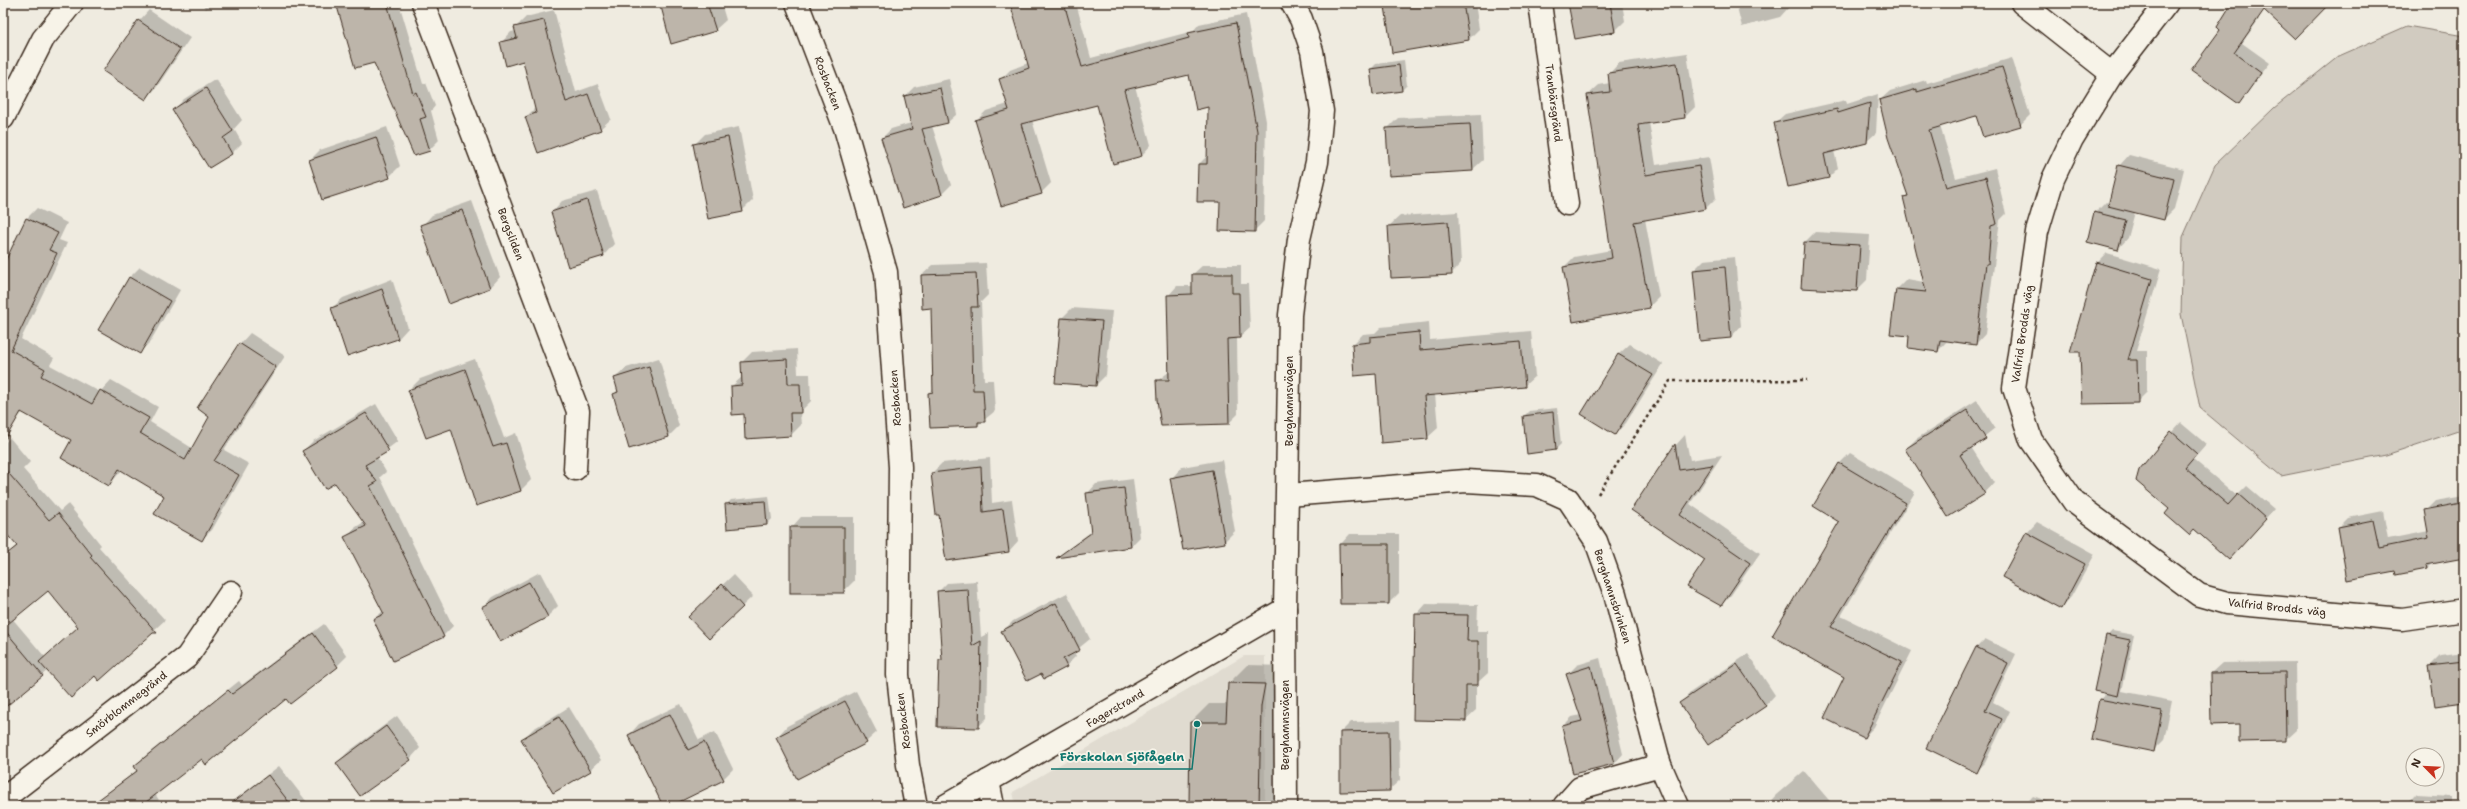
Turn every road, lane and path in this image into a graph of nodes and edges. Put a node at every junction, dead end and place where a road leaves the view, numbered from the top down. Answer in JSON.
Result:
{"nodes":[{"id":1,"x":72,"y":3,"type":"edge"},
{"id":2,"x":423,"y":3,"type":"edge"},
{"id":3,"x":797,"y":3,"type":"edge"},
{"id":4,"x":1292,"y":3,"type":"edge"},
{"id":5,"x":1540,"y":3,"type":"edge"},
{"id":6,"x":2022,"y":3,"type":"edge"},
{"id":7,"x":2167,"y":3,"type":"edge"},
{"id":8,"x":2112,"y":74,"type":"junction"},
{"id":9,"x":3,"y":118,"type":"edge"},
{"id":10,"x":1567,"y":204,"type":"dead end"},
{"id":11,"x":1807,"y":380,"type":"dead end"},
{"id":12,"x":576,"y":469,"type":"dead end"},
{"id":13,"x":1288,"y":495,"type":"junction"},
{"id":14,"x":1582,"y":520,"type":"junction"},
{"id":15,"x":231,"y":592,"type":"dead end"},
{"id":16,"x":1285,"y":609,"type":"junction"},
{"id":17,"x":2464,"y":610,"type":"edge"},
{"id":18,"x":1660,"y":765,"type":"junction"},
{"id":19,"x":988,"y":781,"type":"junction"},
{"id":20,"x":3,"y":799,"type":"edge"},
{"id":21,"x":916,"y":806,"type":"edge"},
{"id":22,"x":945,"y":806,"type":"edge"},
{"id":23,"x":993,"y":806,"type":"edge"},
{"id":24,"x":1286,"y":806,"type":"edge"},
{"id":25,"x":1564,"y":806,"type":"edge"},
{"id":26,"x":1678,"y":806,"type":"edge"}],
"edges":[{"from":1,"to":9,"type":"street"},
{"from":2,"to":12,"type":"street","name":"Bergsliden"},
{"from":3,"to":21,"type":"street","name":"Rosbacken"},
{"from":4,"to":13,"type":"street","name":"Berghamnsvägen"},
{"from":5,"to":10,"type":"street","name":"Tranbärsgränd"},
{"from":6,"to":8,"type":"street"},
{"from":7,"to":8,"type":"street","name":"Valfrid Brodds väg"},
{"from":8,"to":17,"type":"street","name":"Valfrid Brodds väg"},
{"from":11,"to":14,"type":"path"},
{"from":13,"to":14,"type":"street","name":"Berghamnsbrinken"},
{"from":13,"to":16,"type":"street","name":"Berghamnsvägen"},
{"from":14,"to":18,"type":"street","name":"Berghamnsbrinken"},
{"from":15,"to":20,"type":"street","name":"Smörblommegränd"},
{"from":16,"to":19,"type":"street","name":"Fagerstrand"},
{"from":16,"to":24,"type":"street","name":"Berghamnsvägen"},
{"from":18,"to":25,"type":"street"},
{"from":18,"to":26,"type":"street","name":"Berghamnsbrinken"},
{"from":19,"to":22,"type":"street","name":"Fagerstrand"},
{"from":19,"to":23,"type":"street"}]}
